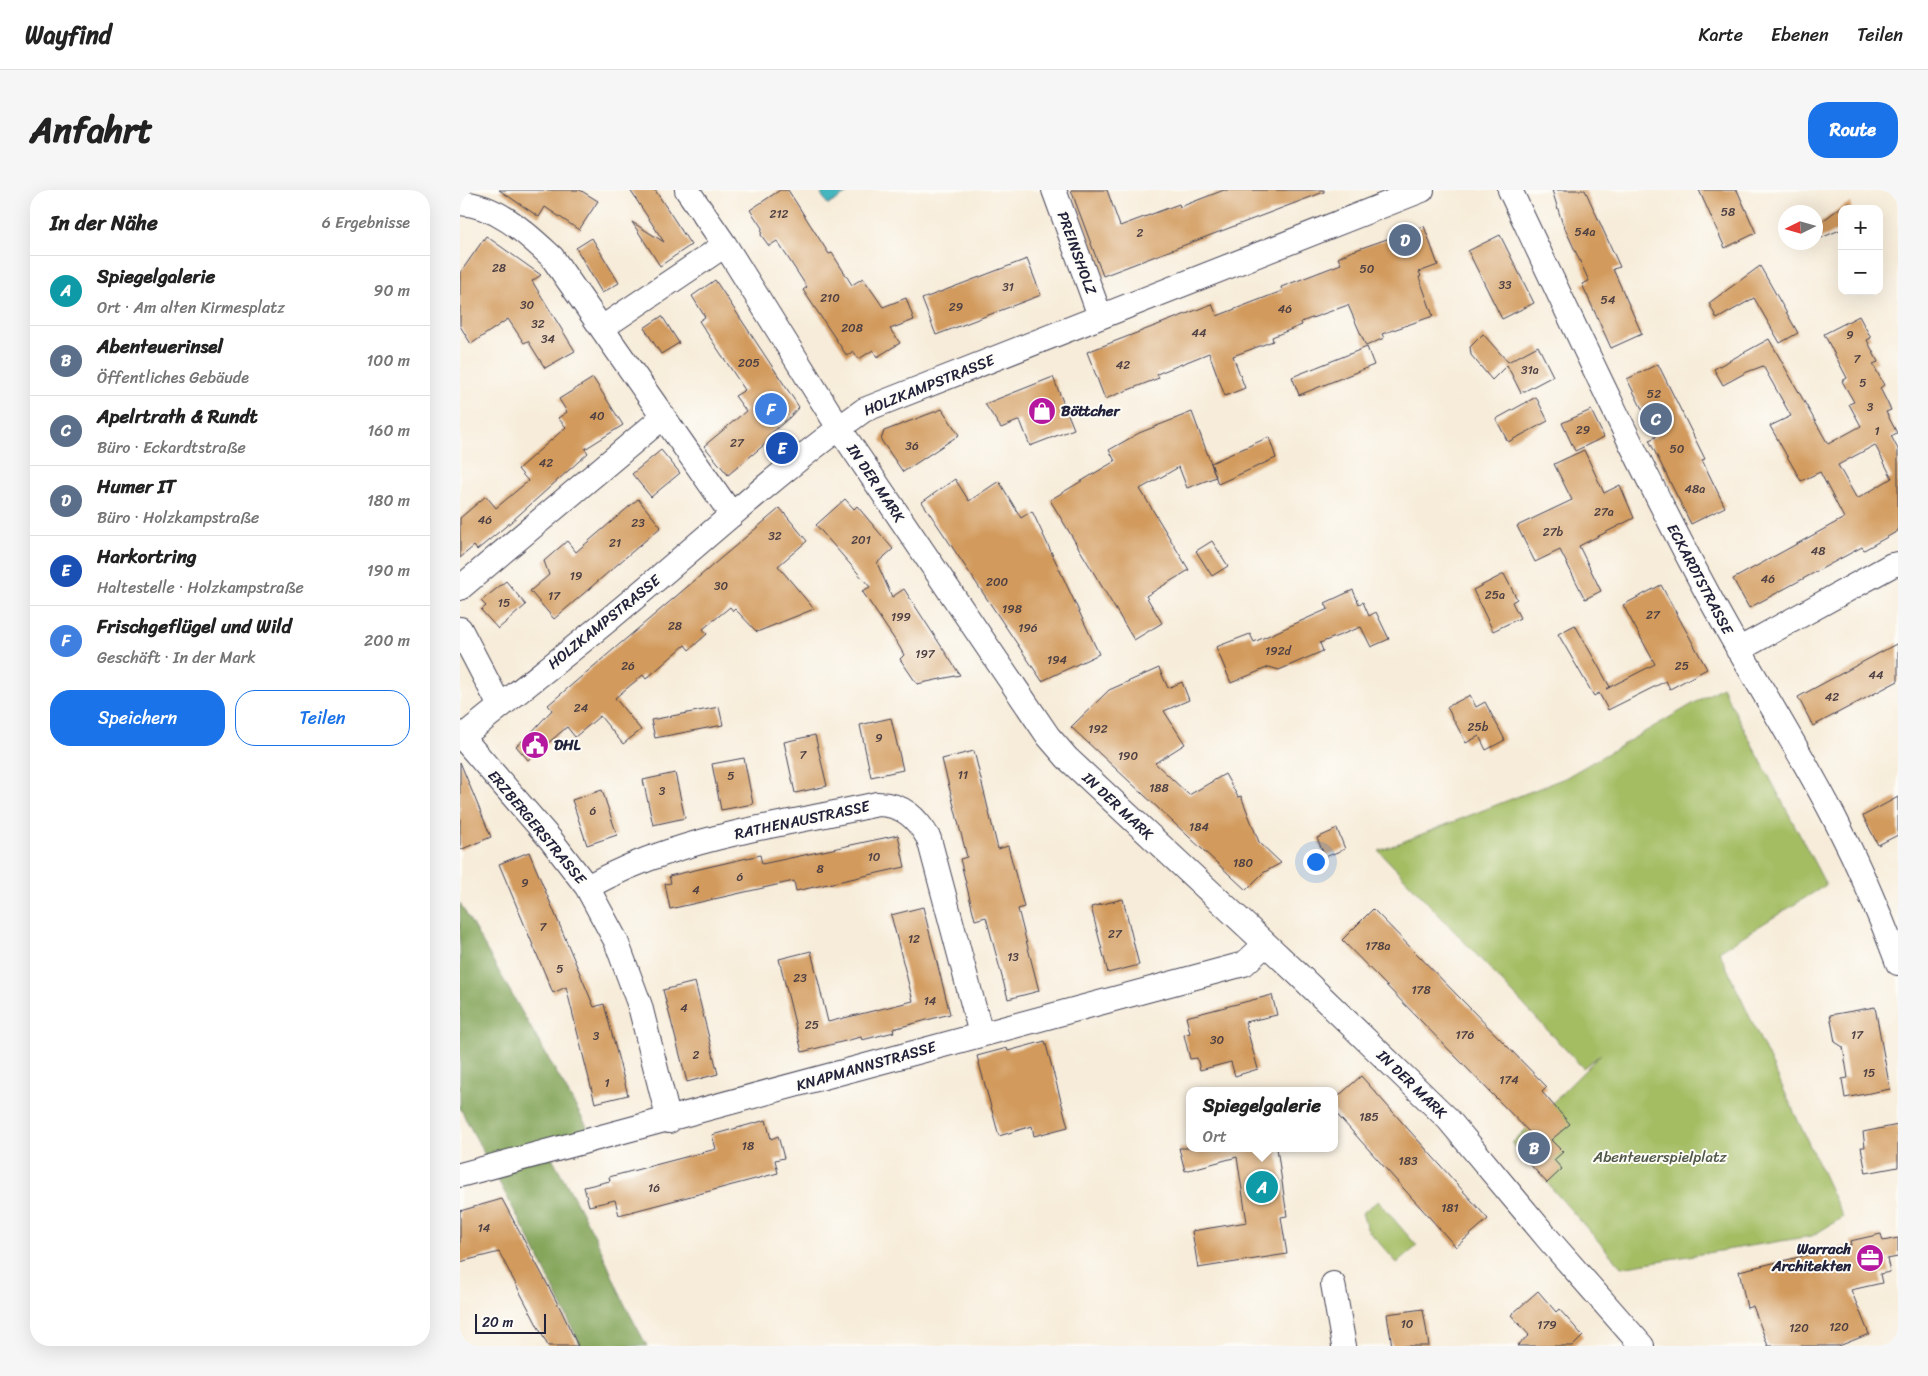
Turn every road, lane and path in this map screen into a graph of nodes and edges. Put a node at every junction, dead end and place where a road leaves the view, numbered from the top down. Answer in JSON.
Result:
{"nodes":[{"id":1,"x":688,"y":190,"type":"edge"},
{"id":2,"x":1054,"y":190,"type":"edge"},
{"id":3,"x":1422,"y":190,"type":"edge"},
{"id":4,"x":1510,"y":190,"type":"edge"},
{"id":5,"x":460,"y":203,"type":"edge"},
{"id":6,"x":725,"y":244,"type":"junction"},
{"id":7,"x":1100,"y":316,"type":"junction"},
{"id":8,"x":602,"y":328,"type":"junction"},
{"id":9,"x":662,"y":417,"type":"junction"},
{"id":10,"x":839,"y":428,"type":"junction"},
{"id":11,"x":732,"y":515,"type":"junction"},
{"id":12,"x":1898,"y":564,"type":"edge"},
{"id":13,"x":460,"y":588,"type":"edge"},
{"id":14,"x":460,"y":629,"type":"edge"},
{"id":15,"x":1738,"y":650,"type":"junction"},
{"id":16,"x":500,"y":706,"type":"junction"},
{"id":17,"x":461,"y":738,"type":"edge"},
{"id":18,"x":587,"y":887,"type":"junction"},
{"id":19,"x":1266,"y":944,"type":"junction"},
{"id":20,"x":1898,"y":963,"type":"edge"},
{"id":21,"x":980,"y":1034,"type":"junction"},
{"id":22,"x":669,"y":1121,"type":"junction"},
{"id":23,"x":460,"y":1175,"type":"edge"},
{"id":24,"x":1333,"y":1284,"type":"dead end"},
{"id":25,"x":1344,"y":1346,"type":"edge"},
{"id":26,"x":1642,"y":1346,"type":"edge"}],
"edges":[{"from":1,"to":6,"type":"street","name":"IN DER MARK"},
{"from":2,"to":7,"type":"street","name":"PREINSHOLZ"},
{"from":3,"to":7,"type":"street","name":"HOLZKAMPSTRASSE"},
{"from":4,"to":15,"type":"street","name":"ECKARDTSTRASSE"},
{"from":5,"to":8,"type":"street"},
{"from":6,"to":8,"type":"street"},
{"from":6,"to":10,"type":"street","name":"IN DER MARK"},
{"from":7,"to":10,"type":"street","name":"HOLZKAMPSTRASSE"},
{"from":8,"to":9,"type":"street"},
{"from":9,"to":11,"type":"street"},
{"from":9,"to":13,"type":"street"},
{"from":10,"to":11,"type":"street","name":"HOLZKAMPSTRASSE"},
{"from":10,"to":19,"type":"street","name":"IN DER MARK"},
{"from":11,"to":16,"type":"street","name":"HOLZKAMPSTRASSE"},
{"from":12,"to":15,"type":"street"},
{"from":14,"to":16,"type":"street"},
{"from":15,"to":20,"type":"street","name":"ECKARDTSTRASSE"},
{"from":16,"to":17,"type":"street","name":"HOLZKAMPSTRASSE"},
{"from":17,"to":18,"type":"street","name":"ERZBERGERSTRASSE"},
{"from":18,"to":21,"type":"street","name":"RATHENAUSTRASSE"},
{"from":18,"to":22,"type":"street","name":"ERZBERGERSTRASSE"},
{"from":19,"to":21,"type":"street","name":"KNAPMANNSTRASSE"},
{"from":19,"to":26,"type":"street","name":"IN DER MARK"},
{"from":21,"to":22,"type":"street","name":"KNAPMANNSTRASSE"},
{"from":22,"to":23,"type":"street","name":"KNAPMANNSTRASSE"},
{"from":24,"to":25,"type":"street"}]}
